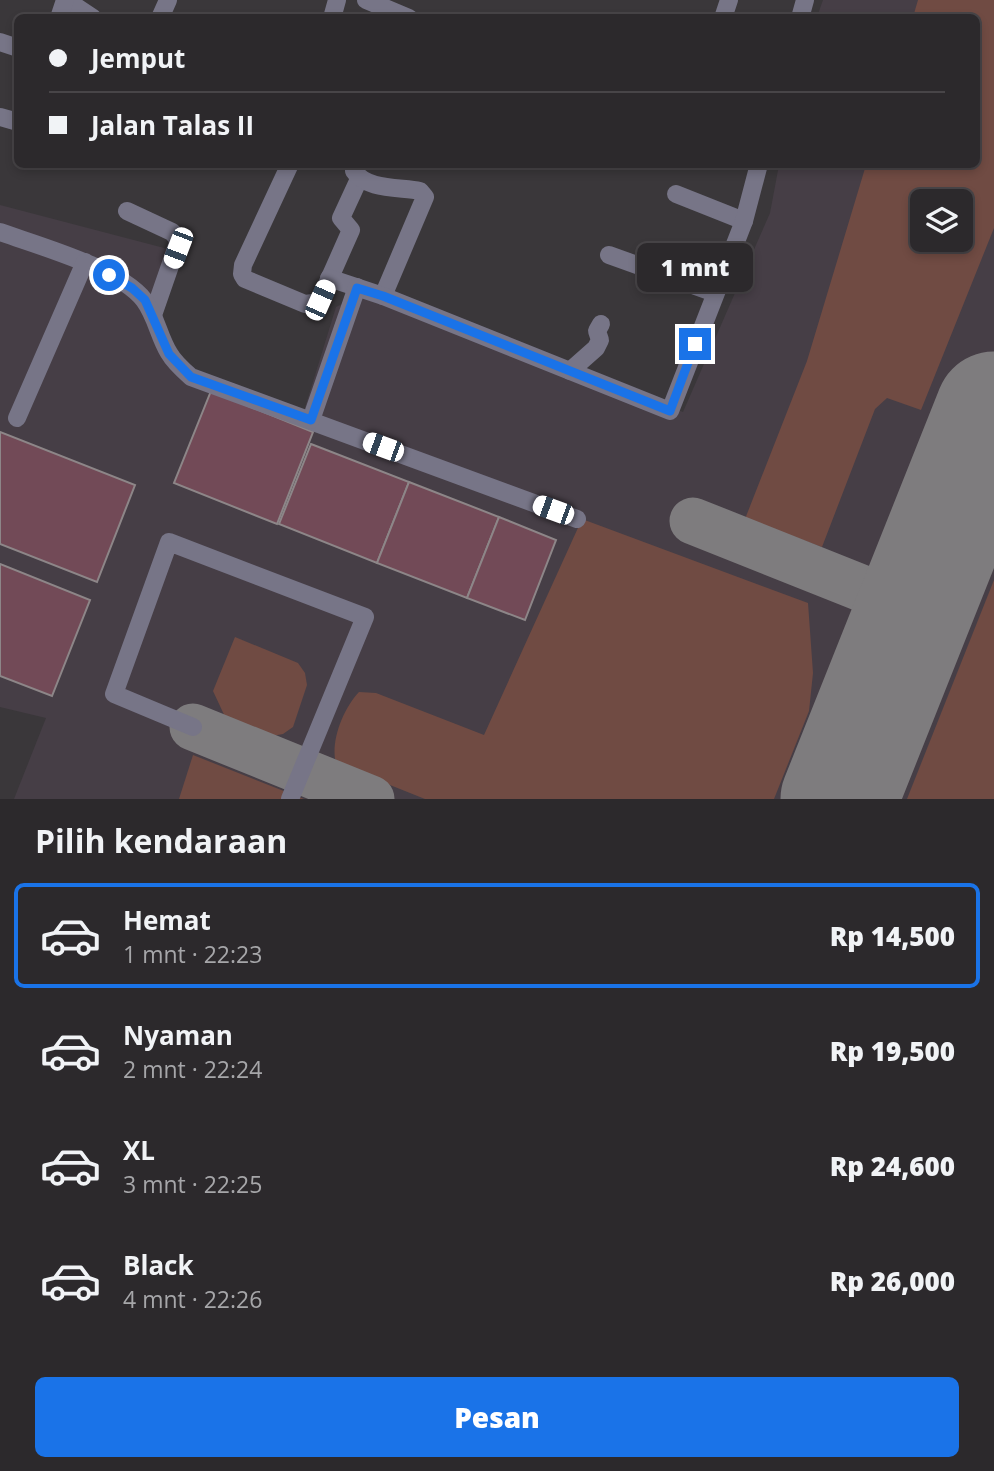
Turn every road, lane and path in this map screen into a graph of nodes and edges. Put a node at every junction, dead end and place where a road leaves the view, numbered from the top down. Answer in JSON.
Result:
{"nodes":[{"id":1,"x":66,"y":0,"type":"edge"},
{"id":2,"x":366,"y":0,"type":"edge"},
{"id":3,"x":87,"y":14,"type":"edge"},
{"id":4,"x":400,"y":14,"type":"edge"},
{"id":5,"x":288,"y":168,"type":"edge"},
{"id":6,"x":758,"y":168,"type":"edge"},
{"id":7,"x":357,"y":172,"type":"edge"},
{"id":8,"x":676,"y":194,"type":"dead end"},
{"id":9,"x":127,"y":211,"type":"dead end"},
{"id":10,"x":744,"y":220,"type":"junction"},
{"id":11,"x":0,"y":232,"type":"edge"},
{"id":12,"x":609,"y":255,"type":"dead end"},
{"id":13,"x":85,"y":262,"type":"junction"},
{"id":14,"x":329,"y":278,"type":"junction"},
{"id":15,"x":357,"y":288,"type":"junction"},
{"id":16,"x":715,"y":293,"type":"junction"},
{"id":17,"x":383,"y":296,"type":"junction"},
{"id":18,"x":153,"y":316,"type":"junction"},
{"id":19,"x":601,"y":324,"type":"dead end"},
{"id":20,"x":570,"y":371,"type":"junction"},
{"id":21,"x":17,"y":418,"type":"dead end"},
{"id":22,"x":311,"y":420,"type":"junction"},
{"id":23,"x":577,"y":519,"type":"dead end"},
{"id":24,"x":193,"y":727,"type":"dead end"},
{"id":25,"x":289,"y":799,"type":"edge"}],
"edges":[{"from":1,"to":3,"type":"street"},
{"from":2,"to":4,"type":"street"},
{"from":5,"to":14,"type":"street"},
{"from":6,"to":10,"type":"street"},
{"from":7,"to":14,"type":"street"},
{"from":7,"to":17,"type":"street"},
{"from":8,"to":10,"type":"street"},
{"from":9,"to":18,"type":"street"},
{"from":10,"to":16,"type":"street"},
{"from":11,"to":13,"type":"street"},
{"from":12,"to":16,"type":"street"},
{"from":13,"to":18,"type":"street"},
{"from":13,"to":21,"type":"street"},
{"from":14,"to":15,"type":"street"},
{"from":15,"to":17,"type":"street"},
{"from":15,"to":22,"type":"street"},
{"from":16,"to":20,"type":"street"},
{"from":17,"to":20,"type":"street"},
{"from":18,"to":22,"type":"street"},
{"from":19,"to":20,"type":"street"},
{"from":22,"to":23,"type":"street"},
{"from":24,"to":25,"type":"street"}]}
